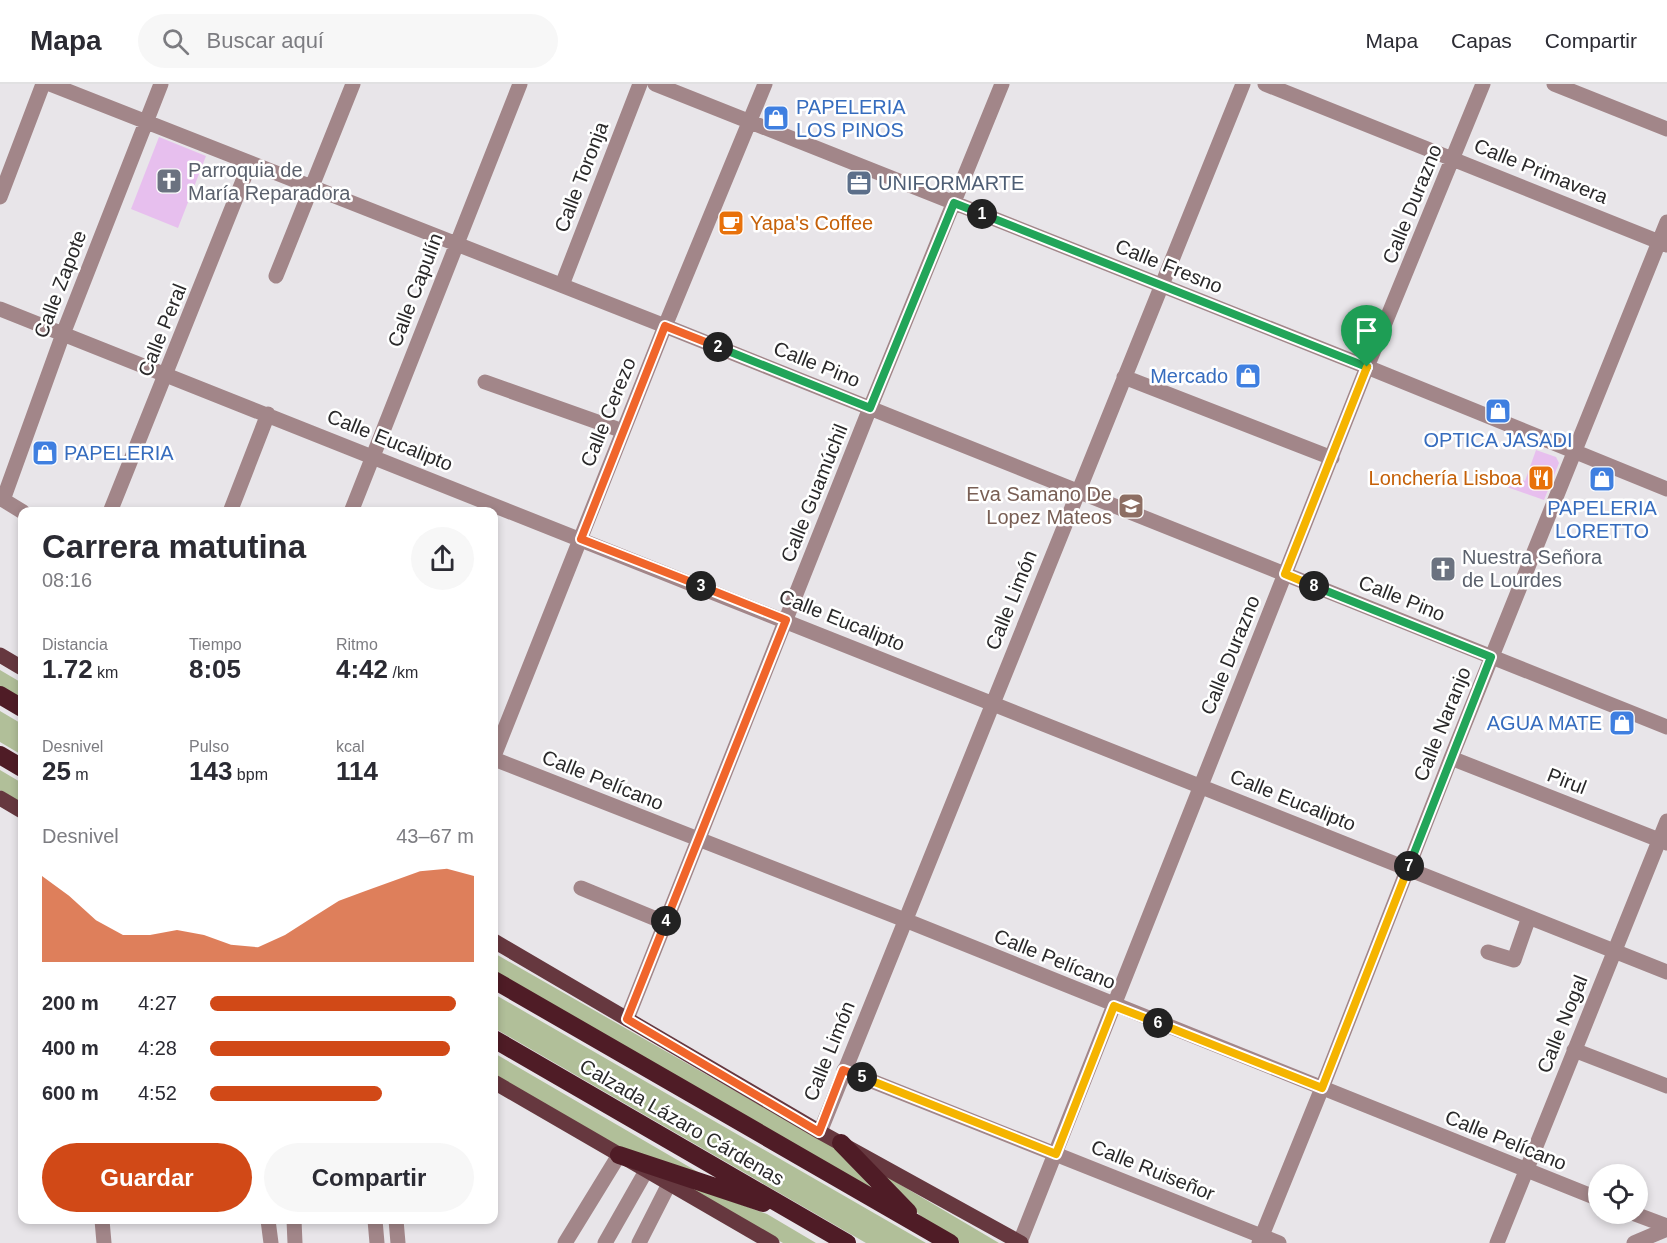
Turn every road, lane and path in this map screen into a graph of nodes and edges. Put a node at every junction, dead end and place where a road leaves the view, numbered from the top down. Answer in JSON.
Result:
{"nodes":[{"id":1,"x":43,"y":84,"type":"edge"},
{"id":2,"x":50,"y":84,"type":"edge"},
{"id":3,"x":161,"y":84,"type":"edge"},
{"id":4,"x":353,"y":84,"type":"edge"},
{"id":5,"x":520,"y":84,"type":"edge"},
{"id":6,"x":640,"y":84,"type":"edge"},
{"id":7,"x":655,"y":84,"type":"edge"},
{"id":8,"x":765,"y":84,"type":"edge"},
{"id":9,"x":1002,"y":84,"type":"edge"},
{"id":10,"x":1243,"y":84,"type":"edge"},
{"id":11,"x":1265,"y":84,"type":"edge"},
{"id":12,"x":1483,"y":84,"type":"edge"},
{"id":13,"x":1554,"y":84,"type":"edge"},
{"id":14,"x":750,"y":121,"type":"junction"},
{"id":15,"x":146,"y":122,"type":"junction"},
{"id":16,"x":1667,"y":129,"type":"edge"},
{"id":17,"x":1453,"y":159,"type":"junction"},
{"id":18,"x":250,"y":163,"type":"junction"},
{"id":19,"x":312,"y":187,"type":"junction"},
{"id":20,"x":0,"y":196,"type":"edge"},
{"id":21,"x":954,"y":203,"type":"junction"},
{"id":22,"x":1667,"y":222,"type":"edge"},
{"id":23,"x":456,"y":243,"type":"junction"},
{"id":24,"x":1663,"y":243,"type":"edge"},
{"id":25,"x":276,"y":276,"type":"dead end"},
{"id":26,"x":562,"y":285,"type":"junction"},
{"id":27,"x":1161,"y":286,"type":"junction"},
{"id":28,"x":0,"y":309,"type":"edge"},
{"id":29,"x":665,"y":326,"type":"junction"},
{"id":30,"x":63,"y":334,"type":"junction"},
{"id":31,"x":1367,"y":367,"type":"junction"},
{"id":32,"x":167,"y":374,"type":"junction"},
{"id":33,"x":1124,"y":377,"type":"junction"},
{"id":34,"x":485,"y":382,"type":"dead end"},
{"id":35,"x":870,"y":408,"type":"junction"},
{"id":36,"x":268,"y":414,"type":"junction"},
{"id":37,"x":623,"y":431,"type":"junction"},
{"id":38,"x":1575,"y":451,"type":"junction"},
{"id":39,"x":374,"y":456,"type":"junction"},
{"id":40,"x":1332,"y":458,"type":"junction"},
{"id":41,"x":1667,"y":489,"type":"edge"},
{"id":42,"x":1077,"y":491,"type":"junction"},
{"id":43,"x":1,"y":499,"type":"edge"},
{"id":44,"x":113,"y":507,"type":"edge"},
{"id":45,"x":232,"y":507,"type":"edge"},
{"id":46,"x":353,"y":507,"type":"edge"},
{"id":47,"x":18,"y":509,"type":"edge"},
{"id":48,"x":581,"y":539,"type":"junction"},
{"id":49,"x":1285,"y":574,"type":"junction"},
{"id":50,"x":786,"y":620,"type":"junction"},
{"id":51,"x":0,"y":655,"type":"edge"},
{"id":52,"x":1491,"y":657,"type":"junction"},
{"id":53,"x":18,"y":666,"type":"edge"},
{"id":54,"x":0,"y":695,"type":"edge"},
{"id":55,"x":993,"y":702,"type":"junction"},
{"id":56,"x":18,"y":706,"type":"edge"},
{"id":57,"x":1667,"y":727,"type":"edge"},
{"id":58,"x":498,"y":748,"type":"edge"},
{"id":59,"x":0,"y":755,"type":"edge"},
{"id":60,"x":1451,"y":758,"type":"junction"},
{"id":61,"x":498,"y":760,"type":"edge"},
{"id":62,"x":18,"y":766,"type":"edge"},
{"id":63,"x":1201,"y":786,"type":"junction"},
{"id":64,"x":0,"y":798,"type":"edge"},
{"id":65,"x":18,"y":809,"type":"edge"},
{"id":66,"x":1667,"y":821,"type":"edge"},
{"id":67,"x":699,"y":840,"type":"junction"},
{"id":68,"x":1663,"y":842,"type":"edge"},
{"id":69,"x":1408,"y":868,"type":"junction"},
{"id":70,"x":581,"y":888,"type":"dead end"},
{"id":71,"x":1529,"y":917,"type":"junction"},
{"id":72,"x":905,"y":920,"type":"junction"},
{"id":73,"x":666,"y":923,"type":"junction"},
{"id":74,"x":498,"y":943,"type":"edge"},
{"id":75,"x":1615,"y":951,"type":"junction"},
{"id":76,"x":1488,"y":952,"type":"dead end"},
{"id":77,"x":1667,"y":972,"type":"edge"},
{"id":78,"x":498,"y":982,"type":"edge"},
{"id":79,"x":1114,"y":1006,"type":"junction"},
{"id":80,"x":627,"y":1019,"type":"junction"},
{"id":81,"x":498,"y":1041,"type":"edge"},
{"id":82,"x":1574,"y":1050,"type":"junction"},
{"id":83,"x":843,"y":1070,"type":"junction"},
{"id":84,"x":498,"y":1084,"type":"edge"},
{"id":85,"x":1667,"y":1086,"type":"edge"},
{"id":86,"x":1322,"y":1088,"type":"junction"},
{"id":87,"x":819,"y":1132,"type":"junction"},
{"id":88,"x":841,"y":1143,"type":"junction"},
{"id":89,"x":1056,"y":1154,"type":"junction"},
{"id":90,"x":619,"y":1155,"type":"junction"},
{"id":91,"x":646,"y":1171,"type":"junction"},
{"id":92,"x":1526,"y":1171,"type":"junction"},
{"id":93,"x":669,"y":1184,"type":"junction"},
{"id":94,"x":1588,"y":1195,"type":"edge"},
{"id":95,"x":800,"y":1216,"type":"junction"},
{"id":96,"x":1648,"y":1219,"type":"edge"},
{"id":97,"x":102,"y":1224,"type":"edge"},
{"id":98,"x":269,"y":1224,"type":"edge"},
{"id":99,"x":294,"y":1224,"type":"edge"},
{"id":100,"x":375,"y":1224,"type":"edge"},
{"id":101,"x":396,"y":1224,"type":"edge"},
{"id":102,"x":1667,"y":1227,"type":"edge"},
{"id":103,"x":924,"y":1228,"type":"junction"},
{"id":104,"x":1261,"y":1240,"type":"edge"},
{"id":105,"x":104,"y":1243,"type":"edge"},
{"id":106,"x":271,"y":1243,"type":"edge"},
{"id":107,"x":295,"y":1243,"type":"edge"},
{"id":108,"x":377,"y":1243,"type":"edge"},
{"id":109,"x":398,"y":1243,"type":"edge"},
{"id":110,"x":565,"y":1243,"type":"edge"},
{"id":111,"x":605,"y":1243,"type":"edge"},
{"id":112,"x":639,"y":1243,"type":"edge"},
{"id":113,"x":772,"y":1243,"type":"edge"},
{"id":114,"x":847,"y":1243,"type":"edge"},
{"id":115,"x":950,"y":1243,"type":"edge"},
{"id":116,"x":1020,"y":1243,"type":"edge"},
{"id":117,"x":1280,"y":1243,"type":"edge"},
{"id":118,"x":1497,"y":1243,"type":"edge"},
{"id":119,"x":1634,"y":1243,"type":"edge"}],
"edges":[{"from":1,"to":20,"type":"street"},
{"from":2,"to":15,"type":"street","name":"Calle Pino"},
{"from":3,"to":15,"type":"street","name":"Calle Zapote"},
{"from":4,"to":19,"type":"street"},
{"from":5,"to":23,"type":"street","name":"Calle Capulín"},
{"from":6,"to":26,"type":"street","name":"Calle Toronja"},
{"from":7,"to":14,"type":"street","name":"Calle Fresno"},
{"from":8,"to":14,"type":"street","name":"Calle Cerezo"},
{"from":9,"to":21,"type":"street","name":"Calle Guamúchil"},
{"from":10,"to":27,"type":"street","name":"Calle Limón"},
{"from":11,"to":17,"type":"street","name":"Calle Primavera"},
{"from":12,"to":17,"type":"street","name":"Calle Durazno"},
{"from":13,"to":16,"type":"street"},
{"from":14,"to":21,"type":"street","name":"Calle Fresno"},
{"from":14,"to":29,"type":"street","name":"Calle Cerezo"},
{"from":15,"to":18,"type":"street","name":"Calle Pino"},
{"from":15,"to":30,"type":"street","name":"Calle Zapote"},
{"from":17,"to":24,"type":"street","name":"Calle Primavera"},
{"from":17,"to":31,"type":"street","name":"Calle Durazno"},
{"from":18,"to":19,"type":"street","name":"Calle Pino"},
{"from":18,"to":32,"type":"street","name":"Calle Peral"},
{"from":19,"to":23,"type":"street","name":"Calle Pino"},
{"from":19,"to":25,"type":"street"},
{"from":21,"to":27,"type":"street","name":"Calle Fresno"},
{"from":21,"to":35,"type":"street","name":"Calle Guamúchil"},
{"from":22,"to":24,"type":"street","name":"Calle Naranjo"},
{"from":23,"to":26,"type":"street","name":"Calle Pino"},
{"from":23,"to":39,"type":"street","name":"Calle Capulín"},
{"from":24,"to":38,"type":"street","name":"Calle Naranjo"},
{"from":26,"to":29,"type":"street","name":"Calle Pino"},
{"from":27,"to":31,"type":"street","name":"Calle Fresno"},
{"from":27,"to":33,"type":"street","name":"Calle Limón"},
{"from":28,"to":30,"type":"street","name":"Calle Eucalipto"},
{"from":29,"to":35,"type":"street","name":"Calle Pino"},
{"from":29,"to":37,"type":"street","name":"Calle Cerezo"},
{"from":30,"to":32,"type":"street","name":"Calle Eucalipto"},
{"from":30,"to":43,"type":"street","name":"Calle Zapote"},
{"from":31,"to":38,"type":"street","name":"Calle Fresno"},
{"from":31,"to":40,"type":"street","name":"Calle Durazno"},
{"from":32,"to":36,"type":"street","name":"Calle Eucalipto"},
{"from":32,"to":44,"type":"street","name":"Calle Peral"},
{"from":33,"to":40,"type":"street"},
{"from":33,"to":42,"type":"street","name":"Calle Limón"},
{"from":34,"to":37,"type":"street"},
{"from":35,"to":42,"type":"street","name":"Calle Pino"},
{"from":35,"to":50,"type":"street","name":"Calle Guamúchil"},
{"from":36,"to":39,"type":"street","name":"Calle Eucalipto"},
{"from":36,"to":45,"type":"street"},
{"from":37,"to":48,"type":"street","name":"Calle Cerezo"},
{"from":38,"to":41,"type":"street","name":"Calle Fresno"},
{"from":38,"to":52,"type":"street","name":"Calle Naranjo"},
{"from":39,"to":46,"type":"street","name":"Calle Capulín"},
{"from":39,"to":48,"type":"street","name":"Calle Eucalipto"},
{"from":40,"to":49,"type":"street","name":"Calle Durazno"},
{"from":42,"to":49,"type":"street","name":"Calle Pino"},
{"from":42,"to":55,"type":"street","name":"Calle Limón"},
{"from":43,"to":47,"type":"street"},
{"from":48,"to":50,"type":"street","name":"Calle Eucalipto"},
{"from":48,"to":58,"type":"street","name":"Calle Cerezo"},
{"from":49,"to":52,"type":"street","name":"Calle Pino"},
{"from":49,"to":63,"type":"street","name":"Calle Durazno"},
{"from":50,"to":55,"type":"street","name":"Calle Eucalipto"},
{"from":50,"to":67,"type":"street","name":"Calle Guamúchil"},
{"from":51,"to":53,"type":"main road"},
{"from":52,"to":57,"type":"street","name":"Calle Pino"},
{"from":52,"to":60,"type":"street","name":"Calle Naranjo"},
{"from":54,"to":56,"type":"highway"},
{"from":55,"to":63,"type":"street","name":"Calle Eucalipto"},
{"from":55,"to":72,"type":"street","name":"Calle Limón"},
{"from":59,"to":62,"type":"highway"},
{"from":60,"to":68,"type":"street","name":"Pirul"},
{"from":60,"to":69,"type":"street","name":"Calle Naranjo"},
{"from":61,"to":67,"type":"street","name":"Calle Pelícano"},
{"from":63,"to":69,"type":"street","name":"Calle Eucalipto"},
{"from":63,"to":79,"type":"street","name":"Calle Durazno"},
{"from":64,"to":65,"type":"main road"},
{"from":66,"to":68,"type":"street","name":"Calle Nogal"},
{"from":67,"to":72,"type":"street","name":"Calle Pelícano"},
{"from":67,"to":73,"type":"street","name":"Calle Guamúchil"},
{"from":68,"to":75,"type":"street","name":"Calle Nogal"},
{"from":69,"to":71,"type":"street","name":"Calle Eucalipto"},
{"from":69,"to":86,"type":"street","name":"Calle Naranjo"},
{"from":70,"to":73,"type":"street"},
{"from":71,"to":75,"type":"street","name":"Calle Eucalipto"},
{"from":71,"to":76,"type":"street"},
{"from":72,"to":79,"type":"street","name":"Calle Pelícano"},
{"from":72,"to":83,"type":"street","name":"Calle Limón"},
{"from":73,"to":80,"type":"street","name":"Calle Guamúchil"},
{"from":74,"to":80,"type":"main road"},
{"from":75,"to":77,"type":"street","name":"Calle Eucalipto"},
{"from":75,"to":82,"type":"street","name":"Calle Nogal"},
{"from":78,"to":103,"type":"highway","name":"Calzada Lázaro Cárdenas"},
{"from":79,"to":86,"type":"street","name":"Calle Pelícano"},
{"from":79,"to":89,"type":"street","name":"Calle Durazno"},
{"from":80,"to":87,"type":"main road"},
{"from":81,"to":95,"type":"highway","name":"Calzada Lázaro Cárdenas"},
{"from":82,"to":85,"type":"street"},
{"from":82,"to":92,"type":"street","name":"Calle Nogal"},
{"from":83,"to":87,"type":"street","name":"Calle Limón"},
{"from":83,"to":89,"type":"street","name":"Calle Ruiseñor"},
{"from":84,"to":90,"type":"main road"},
{"from":86,"to":92,"type":"street","name":"Calle Pelícano"},
{"from":86,"to":104,"type":"street","name":"Calle Naranjo"},
{"from":87,"to":88,"type":"main road"},
{"from":88,"to":103,"type":"highway"},
{"from":88,"to":116,"type":"main road"},
{"from":89,"to":104,"type":"street","name":"Calle Ruiseñor"},
{"from":89,"to":116,"type":"street","name":"Calle Durazno"},
{"from":90,"to":91,"type":"main road"},
{"from":90,"to":95,"type":"highway"},
{"from":90,"to":110,"type":"street"},
{"from":91,"to":93,"type":"main road"},
{"from":91,"to":111,"type":"street"},
{"from":92,"to":94,"type":"street","name":"Calle Pelícano"},
{"from":92,"to":118,"type":"street","name":"Calle Nogal"},
{"from":93,"to":112,"type":"street"},
{"from":93,"to":113,"type":"main road"},
{"from":95,"to":114,"type":"highway","name":"Calzada Lázaro Cárdenas"},
{"from":96,"to":102,"type":"street"},
{"from":97,"to":105,"type":"street"},
{"from":98,"to":106,"type":"street"},
{"from":99,"to":107,"type":"street"},
{"from":100,"to":108,"type":"street"},
{"from":101,"to":109,"type":"street"},
{"from":102,"to":119,"type":"street"},
{"from":103,"to":115,"type":"highway","name":"Calzada Lázaro Cárdenas"},
{"from":104,"to":117,"type":"street","name":"Calle Ruiseñor"}]}
